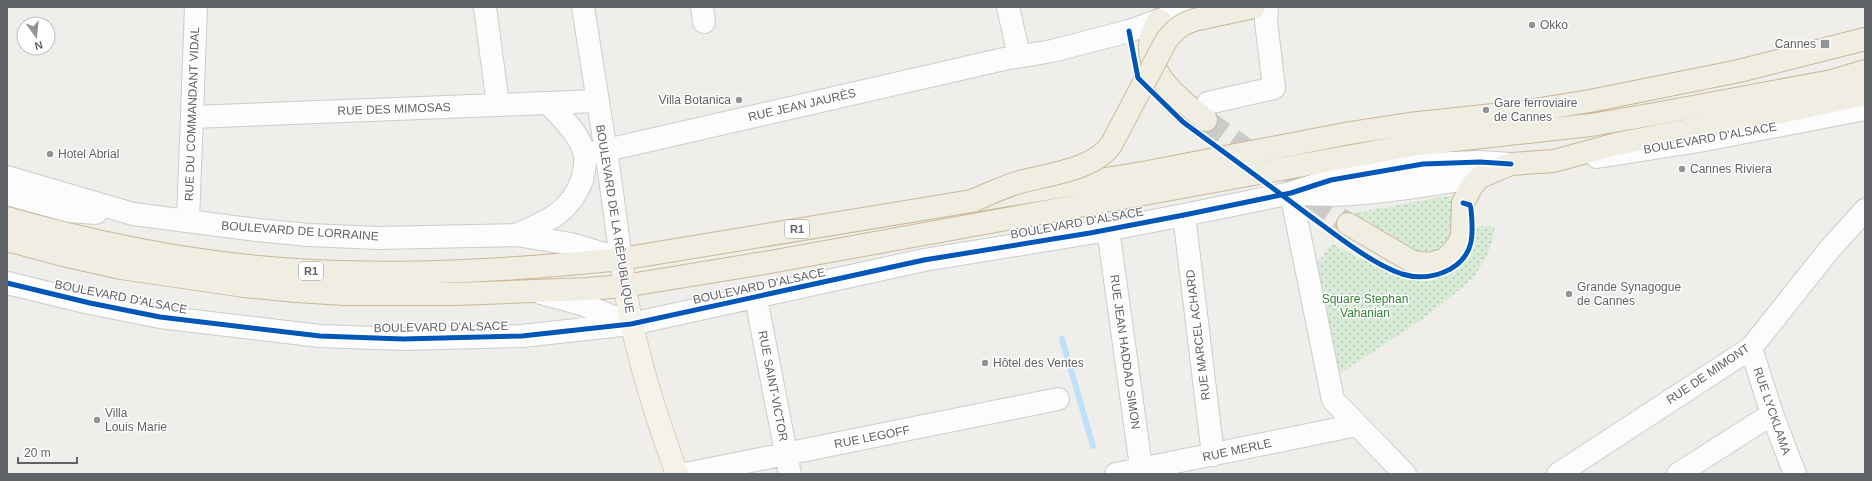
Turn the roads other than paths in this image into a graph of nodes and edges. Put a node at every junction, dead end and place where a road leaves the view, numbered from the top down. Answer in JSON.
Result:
{"nodes":[{"id":1,"x":196,"y":7,"type":"edge"},
{"id":2,"x":485,"y":7,"type":"edge"},
{"id":3,"x":583,"y":7,"type":"edge"},
{"id":4,"x":1008,"y":7,"type":"edge"},
{"id":5,"x":1254,"y":7,"type":"edge"},
{"id":6,"x":1268,"y":7,"type":"edge"},
{"id":7,"x":1159,"y":13,"type":"edge"},
{"id":8,"x":1203,"y":13,"type":"edge"},
{"id":9,"x":1865,"y":39,"type":"edge"},
{"id":10,"x":1019,"y":56,"type":"junction"},
{"id":11,"x":1865,"y":71,"type":"edge"},
{"id":12,"x":1865,"y":94,"type":"edge"},
{"id":13,"x":597,"y":101,"type":"junction"},
{"id":14,"x":548,"y":103,"type":"junction"},
{"id":15,"x":498,"y":105,"type":"junction"},
{"id":16,"x":1865,"y":109,"type":"edge"},
{"id":17,"x":1207,"y":112,"type":"joint"},
{"id":18,"x":192,"y":117,"type":"junction"},
{"id":19,"x":595,"y":153,"type":"junction"},
{"id":20,"x":1554,"y":161,"type":"junction"},
{"id":21,"x":1511,"y":164,"type":"junction"},
{"id":22,"x":7,"y":177,"type":"edge"},
{"id":23,"x":1480,"y":177,"type":"junction"},
{"id":24,"x":1291,"y":193,"type":"junction"},
{"id":25,"x":7,"y":194,"type":"edge"},
{"id":26,"x":974,"y":200,"type":"junction"},
{"id":27,"x":1865,"y":210,"type":"edge"},
{"id":28,"x":133,"y":214,"type":"junction"},
{"id":29,"x":1184,"y":215,"type":"junction"},
{"id":30,"x":7,"y":218,"type":"edge"},
{"id":31,"x":188,"y":221,"type":"junction"},
{"id":32,"x":1348,"y":224,"type":"tunnel mouth"},
{"id":33,"x":1108,"y":229,"type":"junction"},
{"id":34,"x":516,"y":235,"type":"junction"},
{"id":35,"x":7,"y":240,"type":"edge"},
{"id":36,"x":621,"y":259,"type":"junction"},
{"id":37,"x":7,"y":283,"type":"edge"},
{"id":38,"x":624,"y":286,"type":"junction"},
{"id":39,"x":532,"y":291,"type":"junction"},
{"id":40,"x":756,"y":298,"type":"junction"},
{"id":41,"x":631,"y":324,"type":"junction"},
{"id":42,"x":1751,"y":348,"type":"junction"},
{"id":43,"x":1058,"y":400,"type":"dead end"},
{"id":44,"x":1772,"y":414,"type":"junction"},
{"id":45,"x":1357,"y":425,"type":"junction"},
{"id":46,"x":1213,"y":455,"type":"junction"},
{"id":47,"x":788,"y":464,"type":"edge"},
{"id":48,"x":1142,"y":471,"type":"edge"},
{"id":49,"x":677,"y":474,"type":"edge"},
{"id":50,"x":686,"y":474,"type":"edge"},
{"id":51,"x":1116,"y":474,"type":"edge"},
{"id":52,"x":1405,"y":474,"type":"edge"},
{"id":53,"x":1558,"y":474,"type":"edge"},
{"id":54,"x":1678,"y":474,"type":"edge"},
{"id":55,"x":1795,"y":474,"type":"edge"}],
"edges":[{"from":1,"to":18,"type":"street","name":"RUE DU COMMANDANT VIDAL"},
{"from":2,"to":15,"type":"street"},
{"from":3,"to":13,"type":"street","name":"BOULEVARD DE LA RÉPUBLIQUE"},
{"from":4,"to":10,"type":"street"},
{"from":5,"to":8,"type":"highway"},
{"from":6,"to":17,"type":"street"},
{"from":7,"to":8,"type":"street"},
{"from":7,"to":10,"type":"street","name":"RUE JEAN JAURÈS"},
{"from":7,"to":17,"type":"highway"},
{"from":8,"to":26,"type":"highway","bridge":true},
{"from":9,"to":26,"type":"highway","number":"R1"},
{"from":10,"to":19,"type":"street","name":"RUE JEAN JAURÈS"},
{"from":11,"to":38,"type":"highway","number":"R1"},
{"from":12,"to":20,"type":"highway"},
{"from":13,"to":14,"type":"street","name":"RUE DES MIMOSAS"},
{"from":13,"to":19,"type":"street","name":"BOULEVARD DE LA RÉPUBLIQUE"},
{"from":14,"to":15,"type":"street","name":"RUE DES MIMOSAS"},
{"from":14,"to":19,"type":"street"},
{"from":15,"to":18,"type":"street","name":"RUE DES MIMOSAS"},
{"from":16,"to":20,"type":"street","name":"BOULEVARD D'ALSACE"},
{"from":18,"to":31,"type":"street","name":"RUE DU COMMANDANT VIDAL"},
{"from":19,"to":34,"type":"street"},
{"from":19,"to":36,"type":"street","name":"BOULEVARD DE LA RÉPUBLIQUE"},
{"from":20,"to":21,"type":"highway"},
{"from":21,"to":23,"type":"highway"},
{"from":21,"to":24,"type":"street","name":"BOULEVARD D'ALSACE"},
{"from":22,"to":28,"type":"street","name":"BOULEVARD DE LORRAINE"},
{"from":23,"to":24,"type":"street"},
{"from":23,"to":32,"type":"highway"},
{"from":24,"to":29,"type":"street","name":"BOULEVARD D'ALSACE"},
{"from":24,"to":45,"type":"street"},
{"from":25,"to":28,"type":"street"},
{"from":26,"to":36,"type":"highway","number":"R1"},
{"from":27,"to":42,"type":"street","name":"RUE DE MIMONT"},
{"from":28,"to":31,"type":"street","name":"BOULEVARD DE LORRAINE"},
{"from":29,"to":33,"type":"street","name":"BOULEVARD D'ALSACE"},
{"from":29,"to":46,"type":"street","name":"RUE MARCEL ACHARD"},
{"from":30,"to":36,"type":"highway","number":"R1"},
{"from":31,"to":34,"type":"street","name":"BOULEVARD DE LORRAINE"},
{"from":33,"to":40,"type":"street","name":"BOULEVARD D'ALSACE"},
{"from":33,"to":48,"type":"street","name":"RUE JEAN HADDAD SIMON"},
{"from":34,"to":36,"type":"street","name":"BOULEVARD DE LORRAINE"},
{"from":35,"to":39,"type":"highway","number":"R1"},
{"from":36,"to":38,"type":"main road","name":"BOULEVARD DE LA RÉPUBLIQUE"},
{"from":37,"to":41,"type":"street","name":"BOULEVARD D'ALSACE"},
{"from":38,"to":39,"type":"highway"},
{"from":38,"to":41,"type":"main road","name":"BOULEVARD DE LA RÉPUBLIQUE"},
{"from":39,"to":41,"type":"street"},
{"from":40,"to":41,"type":"street","name":"BOULEVARD D'ALSACE"},
{"from":40,"to":47,"type":"street","name":"RUE SAINT-VICTOR"},
{"from":41,"to":49,"type":"main road","name":"BOULEVARD DE LA RÉPUBLIQUE"},
{"from":42,"to":44,"type":"street","name":"RUE LYCKLAMA"},
{"from":42,"to":53,"type":"street","name":"RUE DE MIMONT"},
{"from":43,"to":47,"type":"street","name":"RUE LEGOFF"},
{"from":44,"to":54,"type":"street"},
{"from":44,"to":55,"type":"street","name":"RUE LYCKLAMA"},
{"from":45,"to":46,"type":"street","name":"RUE MERLE"},
{"from":45,"to":52,"type":"street"},
{"from":46,"to":48,"type":"street","name":"RUE MERLE"},
{"from":47,"to":50,"type":"street","name":"RUE LEGOFF"},
{"from":48,"to":51,"type":"street","name":"RUE MERLE"}]}
